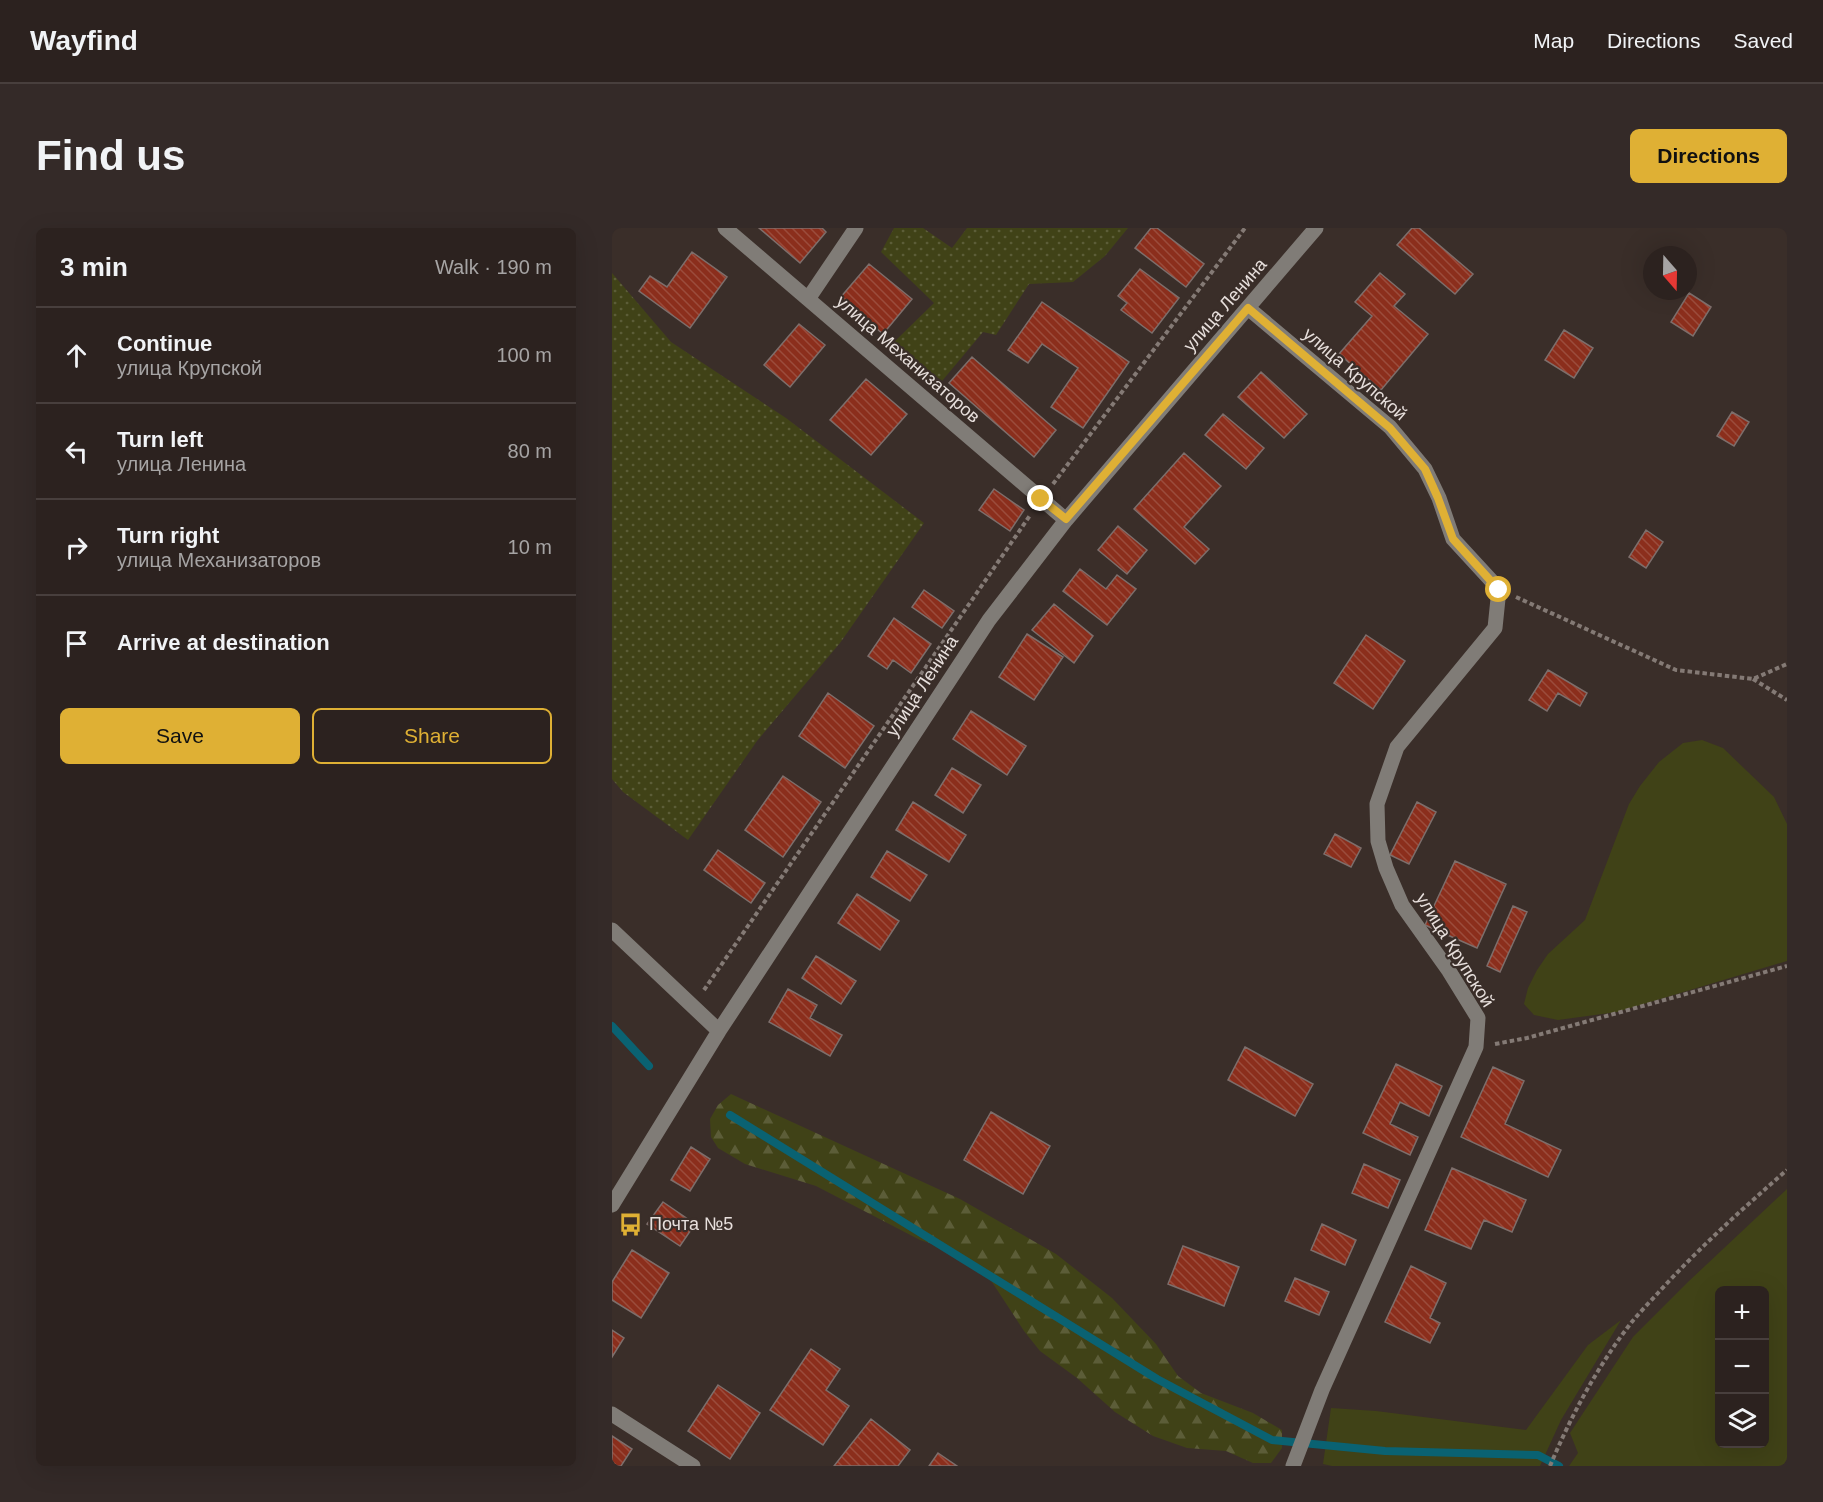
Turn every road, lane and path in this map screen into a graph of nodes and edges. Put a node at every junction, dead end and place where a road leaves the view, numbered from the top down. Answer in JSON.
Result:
{"nodes":[{"id":1,"x":725,"y":228,"type":"edge"},
{"id":2,"x":856,"y":228,"type":"edge"},
{"id":3,"x":1245,"y":228,"type":"edge"},
{"id":4,"x":1316,"y":228,"type":"edge"},
{"id":5,"x":808,"y":299,"type":"junction"},
{"id":6,"x":1248,"y":308,"type":"junction"},
{"id":7,"x":1041,"y":499,"type":"junction"},
{"id":8,"x":1066,"y":519,"type":"junction"},
{"id":9,"x":1499,"y":590,"type":"junction"},
{"id":10,"x":1787,"y":664,"type":"edge"},
{"id":11,"x":1752,"y":678,"type":"junction"},
{"id":12,"x":1787,"y":700,"type":"edge"},
{"id":13,"x":612,"y":930,"type":"edge"},
{"id":14,"x":1787,"y":966,"type":"edge"},
{"id":15,"x":692,"y":1007,"type":"junction"},
{"id":16,"x":719,"y":1031,"type":"junction"},
{"id":17,"x":1476,"y":1047,"type":"junction"},
{"id":18,"x":1787,"y":1170,"type":"edge"},
{"id":19,"x":612,"y":1204,"type":"edge"},
{"id":20,"x":612,"y":1414,"type":"edge"},
{"id":21,"x":1294,"y":1463,"type":"edge"},
{"id":22,"x":693,"y":1466,"type":"edge"},
{"id":23,"x":1550,"y":1466,"type":"edge"}],
"edges":[{"from":1,"to":5,"type":"street","name":"улица Механизаторов"},
{"from":2,"to":5,"type":"street"},
{"from":3,"to":7,"type":"path"},
{"from":4,"to":6,"type":"street","name":"улица Ленина"},
{"from":5,"to":7,"type":"street","name":"улица Механизаторов"},
{"from":6,"to":8,"type":"street","name":"улица Ленина"},
{"from":6,"to":9,"type":"street","name":"улица Крупской"},
{"from":7,"to":8,"type":"street","name":"улица Механизаторов"},
{"from":7,"to":15,"type":"path"},
{"from":8,"to":16,"type":"street","name":"улица Ленина"},
{"from":9,"to":11,"type":"path"},
{"from":9,"to":17,"type":"street","name":"улица Крупской"},
{"from":10,"to":11,"type":"path"},
{"from":11,"to":12,"type":"path"},
{"from":13,"to":15,"type":"street"},
{"from":14,"to":17,"type":"path"},
{"from":15,"to":16,"type":"street"},
{"from":16,"to":19,"type":"street","name":"улица Ленина"},
{"from":17,"to":21,"type":"street","name":"улица Крупской"},
{"from":18,"to":23,"type":"path"},
{"from":20,"to":22,"type":"street"}]}
